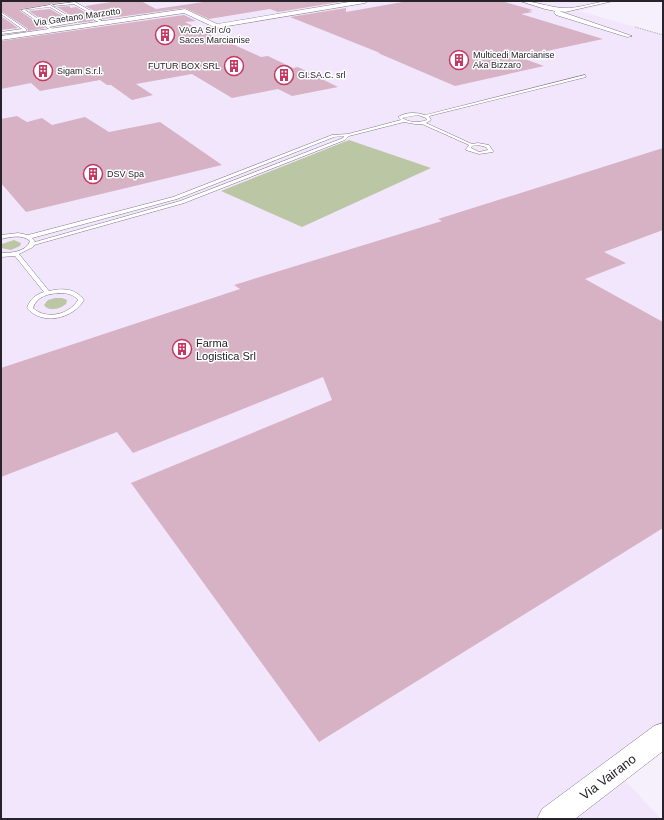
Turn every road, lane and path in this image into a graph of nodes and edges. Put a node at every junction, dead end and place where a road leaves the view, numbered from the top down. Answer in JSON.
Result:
{"nodes":[{"id":1,"x":365,"y":1,"type":"edge"},
{"id":2,"x":523,"y":1,"type":"edge"},
{"id":3,"x":610,"y":1,"type":"edge"},
{"id":4,"x":54,"y":5,"type":"dead end"},
{"id":5,"x":556,"y":9,"type":"junction"},
{"id":6,"x":1,"y":13,"type":"edge"},
{"id":7,"x":103,"y":22,"type":"junction"},
{"id":8,"x":49,"y":28,"type":"junction"},
{"id":9,"x":1,"y":33,"type":"edge"},
{"id":10,"x":629,"y":36,"type":"dead end"},
{"id":11,"x":1,"y":38,"type":"edge"},
{"id":12,"x":585,"y":76,"type":"dead end"},
{"id":13,"x":426,"y":116,"type":"junction"},
{"id":14,"x":403,"y":121,"type":"junction"},
{"id":15,"x":424,"y":122,"type":"junction"},
{"id":16,"x":348,"y":135,"type":"junction"},
{"id":17,"x":471,"y":145,"type":"dead end"},
{"id":18,"x":1,"y":237,"type":"edge"},
{"id":19,"x":28,"y":237,"type":"junction"},
{"id":20,"x":33,"y":244,"type":"junction"},
{"id":21,"x":16,"y":254,"type":"junction"},
{"id":22,"x":1,"y":255,"type":"edge"},
{"id":23,"x":48,"y":293,"type":"junction"},
{"id":24,"x":663,"y":735,"type":"edge"},
{"id":25,"x":552,"y":819,"type":"edge"}],
"edges":[{"from":1,"to":7,"type":"street","name":"Via Gaetano Marzotto"},
{"from":2,"to":5,"type":"street"},
{"from":3,"to":5,"type":"street"},
{"from":4,"to":7,"type":"lane"},
{"from":5,"to":10,"type":"street"},
{"from":6,"to":9,"type":"lane"},
{"from":7,"to":8,"type":"street","name":"Via Gaetano Marzotto"},
{"from":8,"to":8,"type":"lane"},
{"from":8,"to":11,"type":"street","name":"Via Gaetano Marzotto"},
{"from":12,"to":13,"type":"lane"},
{"from":13,"to":14,"type":"lane"},
{"from":13,"to":15,"type":"lane"},
{"from":14,"to":15,"type":"lane"},
{"from":14,"to":16,"type":"lane"},
{"from":15,"to":17,"type":"lane"},
{"from":16,"to":19,"type":"lane"},
{"from":16,"to":20,"type":"lane"},
{"from":18,"to":19,"type":"lane"},
{"from":19,"to":20,"type":"lane"},
{"from":20,"to":21,"type":"lane"},
{"from":21,"to":22,"type":"lane"},
{"from":21,"to":23,"type":"lane"},
{"from":23,"to":23,"type":"lane"},
{"from":24,"to":25,"type":"street","name":"Via Vairano"}]}
